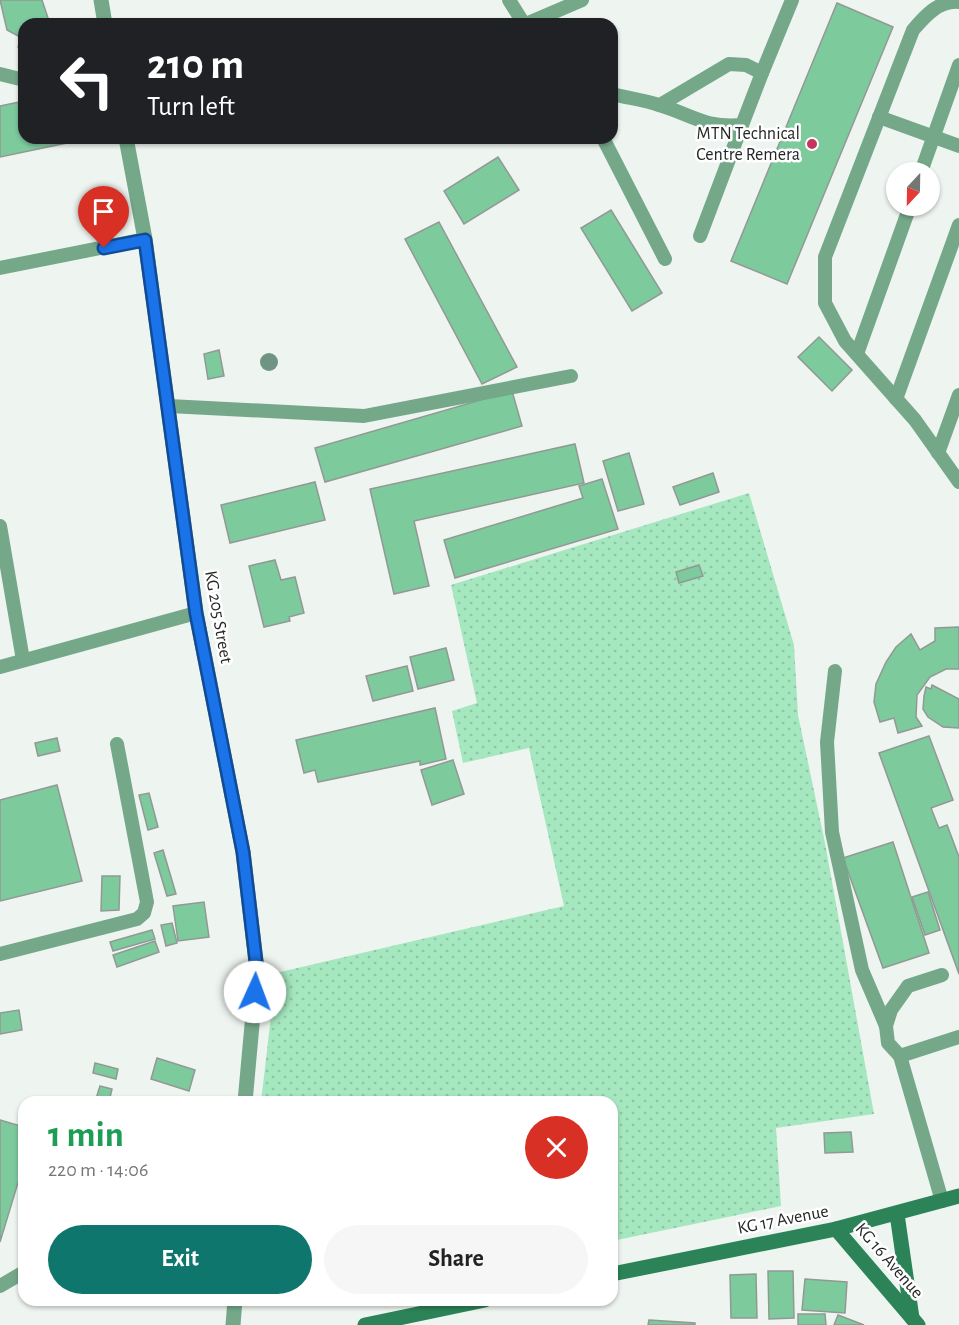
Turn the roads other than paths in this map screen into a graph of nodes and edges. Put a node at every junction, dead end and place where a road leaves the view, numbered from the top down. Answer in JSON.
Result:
{"nodes":[{"id":1,"x":101,"y":0,"type":"edge"},
{"id":2,"x":509,"y":0,"type":"edge"},
{"id":3,"x":582,"y":0,"type":"edge"},
{"id":4,"x":792,"y":0,"type":"edge"},
{"id":5,"x":959,"y":2,"type":"edge"},
{"id":6,"x":104,"y":18,"type":"edge"},
{"id":7,"x":521,"y":18,"type":"edge"},
{"id":8,"x":539,"y":18,"type":"edge"},
{"id":9,"x":959,"y":66,"type":"edge"},
{"id":10,"x":762,"y":73,"type":"junction"},
{"id":11,"x":0,"y":74,"type":"edge"},
{"id":12,"x":18,"y":78,"type":"edge"},
{"id":13,"x":618,"y":95,"type":"edge"},
{"id":14,"x":660,"y":105,"type":"junction"},
{"id":15,"x":879,"y":117,"type":"junction"},
{"id":16,"x":742,"y":125,"type":"junction"},
{"id":17,"x":934,"y":137,"type":"junction"},
{"id":18,"x":127,"y":144,"type":"edge"},
{"id":19,"x":606,"y":144,"type":"edge"},
{"id":20,"x":959,"y":146,"type":"edge"},
{"id":21,"x":925,"y":162,"type":"edge"},
{"id":22,"x":906,"y":216,"type":"edge"},
{"id":23,"x":959,"y":225,"type":"edge"},
{"id":24,"x":700,"y":236,"type":"dead end"},
{"id":25,"x":145,"y":240,"type":"junction"},
{"id":26,"x":665,"y":259,"type":"dead end"},
{"id":27,"x":0,"y":268,"type":"edge"},
{"id":28,"x":857,"y":354,"type":"junction"},
{"id":29,"x":571,"y":376,"type":"dead end"},
{"id":30,"x":959,"y":395,"type":"edge"},
{"id":31,"x":896,"y":399,"type":"junction"},
{"id":32,"x":169,"y":406,"type":"junction"},
{"id":33,"x":938,"y":453,"type":"junction"},
{"id":34,"x":959,"y":482,"type":"edge"},
{"id":35,"x":0,"y":526,"type":"edge"},
{"id":36,"x":196,"y":613,"type":"junction"},
{"id":37,"x":23,"y":660,"type":"junction"},
{"id":38,"x":0,"y":667,"type":"edge"},
{"id":39,"x":835,"y":671,"type":"dead end"},
{"id":40,"x":117,"y":744,"type":"dead end"},
{"id":41,"x":0,"y":954,"type":"edge"},
{"id":42,"x":942,"y":975,"type":"dead end"},
{"id":43,"x":885,"y":1026,"type":"junction"},
{"id":44,"x":959,"y":1037,"type":"edge"},
{"id":45,"x":900,"y":1056,"type":"junction"},
{"id":46,"x":246,"y":1096,"type":"edge"},
{"id":47,"x":959,"y":1196,"type":"edge"},
{"id":48,"x":942,"y":1201,"type":"junction"},
{"id":49,"x":897,"y":1214,"type":"junction"},
{"id":50,"x":837,"y":1230,"type":"junction"},
{"id":51,"x":618,"y":1273,"type":"edge"},
{"id":52,"x":18,"y":1276,"type":"edge"},
{"id":53,"x":0,"y":1286,"type":"edge"},
{"id":54,"x":235,"y":1306,"type":"edge"},
{"id":55,"x":456,"y":1306,"type":"edge"},
{"id":56,"x":915,"y":1322,"type":"edge"},
{"id":57,"x":233,"y":1325,"type":"edge"},
{"id":58,"x":365,"y":1325,"type":"edge"}],
"edges":[{"from":1,"to":6,"type":"street"},
{"from":2,"to":7,"type":"lane"},
{"from":3,"to":8,"type":"lane"},
{"from":4,"to":10,"type":"lane"},
{"from":5,"to":15,"type":"lane"},
{"from":9,"to":17,"type":"lane"},
{"from":10,"to":14,"type":"lane"},
{"from":10,"to":16,"type":"lane"},
{"from":11,"to":12,"type":"lane"},
{"from":13,"to":14,"type":"lane"},
{"from":14,"to":16,"type":"lane"},
{"from":15,"to":17,"type":"lane"},
{"from":15,"to":28,"type":"lane"},
{"from":16,"to":24,"type":"lane"},
{"from":17,"to":20,"type":"lane"},
{"from":17,"to":21,"type":"lane"},
{"from":18,"to":25,"type":"street","name":"KG 205 Street"},
{"from":19,"to":26,"type":"lane"},
{"from":22,"to":28,"type":"lane"},
{"from":23,"to":31,"type":"lane"},
{"from":25,"to":27,"type":"lane"},
{"from":25,"to":32,"type":"street","name":"KG 205 Street"},
{"from":28,"to":31,"type":"lane"},
{"from":29,"to":32,"type":"lane"},
{"from":30,"to":33,"type":"lane"},
{"from":31,"to":33,"type":"lane"},
{"from":32,"to":36,"type":"street","name":"KG 205 Street"},
{"from":33,"to":34,"type":"lane"},
{"from":35,"to":37,"type":"lane"},
{"from":36,"to":37,"type":"lane"},
{"from":36,"to":46,"type":"street","name":"KG 205 Street"},
{"from":37,"to":38,"type":"lane"},
{"from":39,"to":43,"type":"lane"},
{"from":40,"to":41,"type":"lane"},
{"from":42,"to":43,"type":"lane"},
{"from":43,"to":45,"type":"lane"},
{"from":44,"to":45,"type":"lane"},
{"from":45,"to":48,"type":"lane"},
{"from":47,"to":48,"type":"street","name":"KG 17 Avenue"},
{"from":48,"to":49,"type":"street","name":"KG 17 Avenue"},
{"from":49,"to":50,"type":"street","name":"KG 17 Avenue"},
{"from":49,"to":56,"type":"street","name":"KG 16 Avenue"},
{"from":50,"to":51,"type":"street","name":"KG 17 Avenue"},
{"from":50,"to":56,"type":"street","name":"KG 16 Avenue"},
{"from":52,"to":53,"type":"lane"},
{"from":54,"to":57,"type":"street"},
{"from":55,"to":58,"type":"street"}]}
